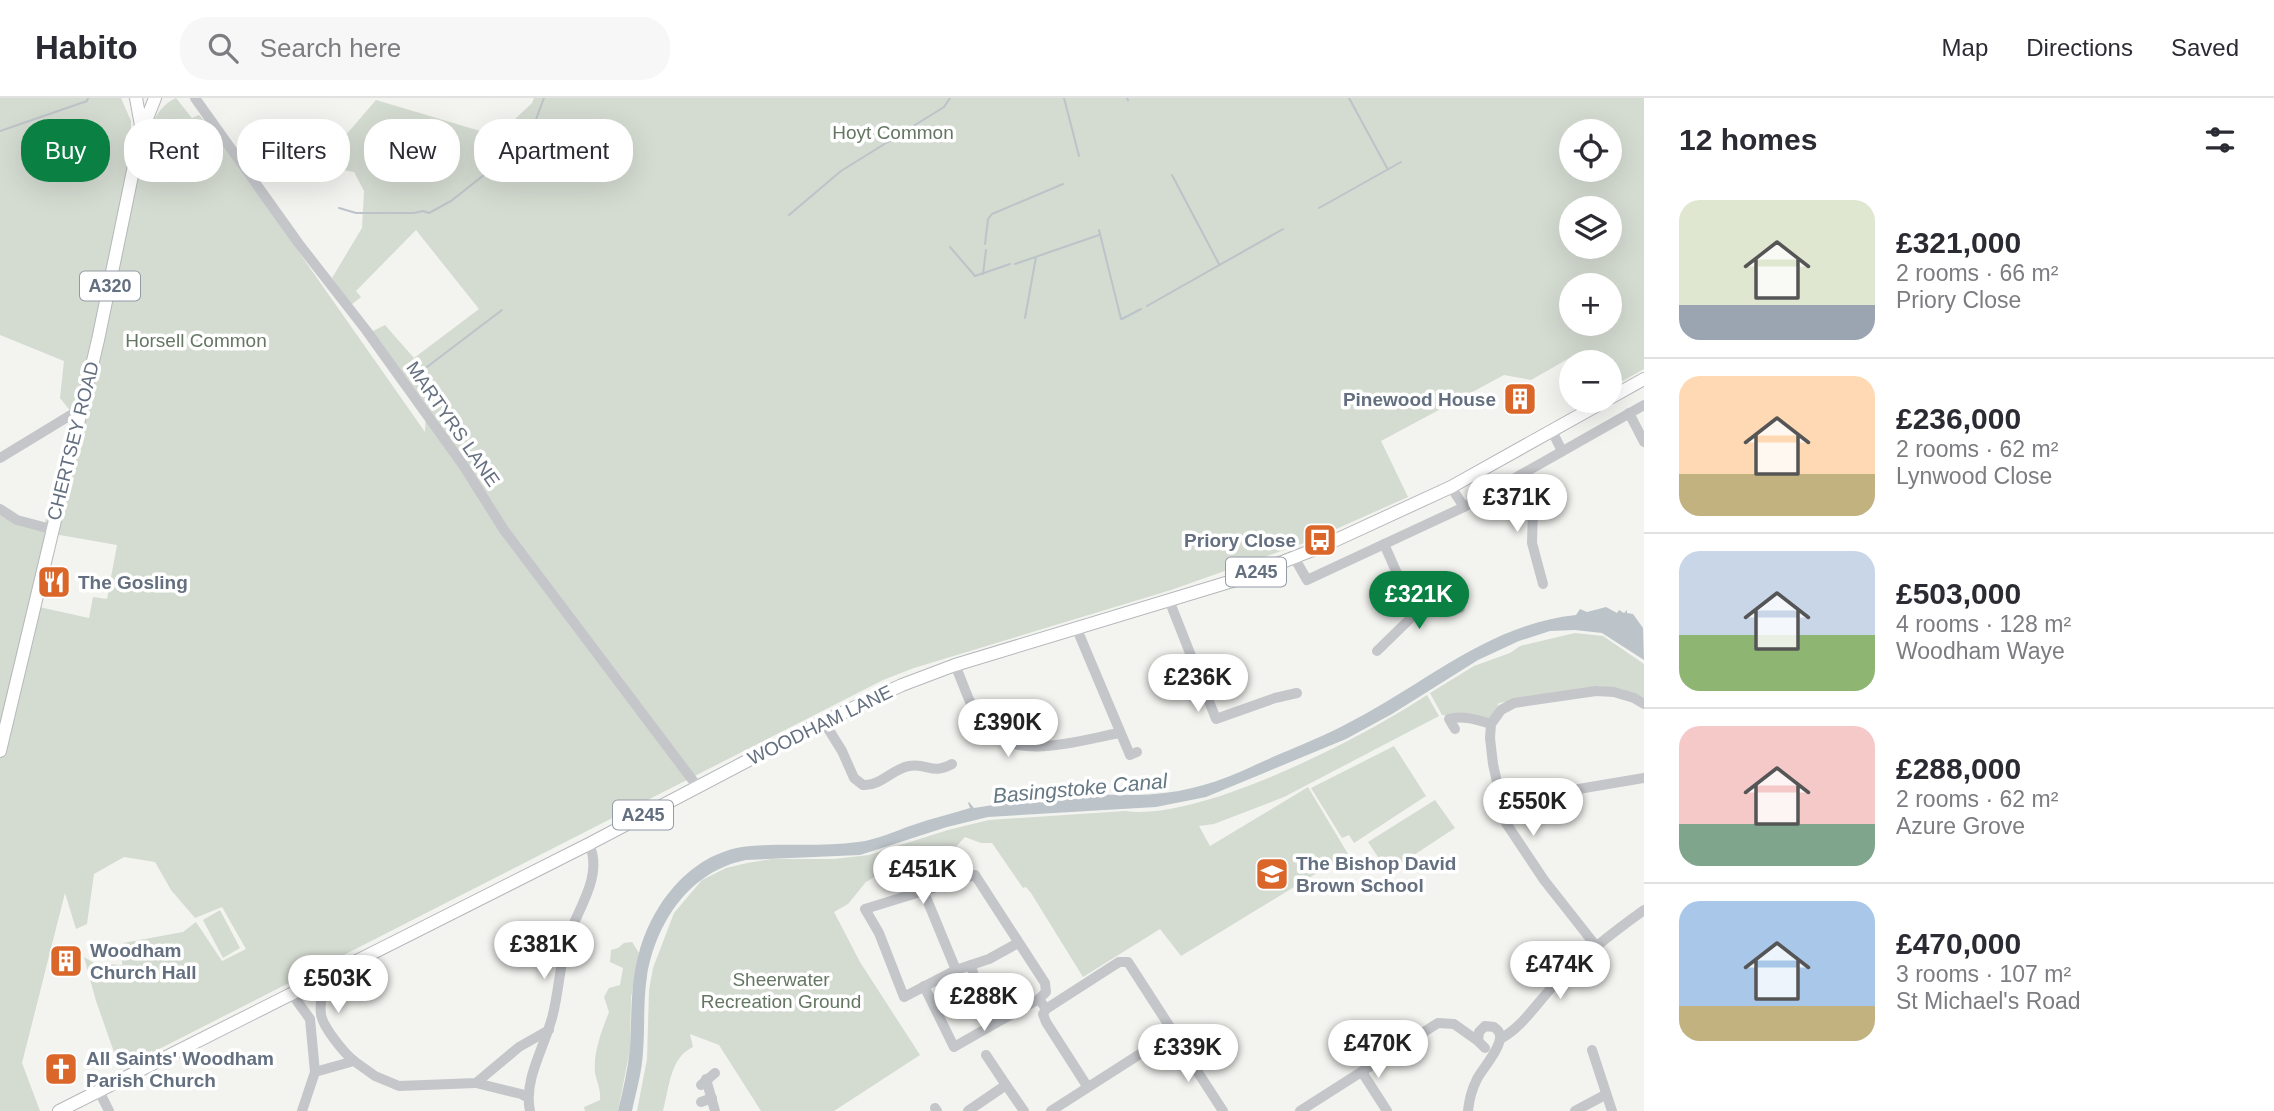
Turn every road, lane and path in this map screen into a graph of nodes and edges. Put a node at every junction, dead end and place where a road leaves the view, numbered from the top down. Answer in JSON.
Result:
{"nodes":[{"id":1,"x":136,"y":98,"type":"edge"},
{"id":2,"x":155,"y":98,"type":"edge"},
{"id":3,"x":195,"y":98,"type":"edge"},
{"id":4,"x":140,"y":119,"type":"edge"},
{"id":5,"x":147,"y":119,"type":"edge"},
{"id":6,"x":131,"y":182,"type":"edge"},
{"id":7,"x":1644,"y":379,"type":"edge"},
{"id":8,"x":1622,"y":391,"type":"edge"},
{"id":9,"x":1644,"y":405,"type":"edge"},
{"id":10,"x":79,"y":410,"type":"junction"},
{"id":11,"x":1584,"y":413,"type":"edge"},
{"id":12,"x":1629,"y":413,"type":"junction"},
{"id":13,"x":1552,"y":431,"type":"junction"},
{"id":14,"x":1644,"y":442,"type":"edge"},
{"id":15,"x":1562,"y":451,"type":"junction"},
{"id":16,"x":0,"y":458,"type":"edge"},
{"id":17,"x":1521,"y":475,"type":"junction"},
{"id":18,"x":1451,"y":488,"type":"junction"},
{"id":19,"x":1464,"y":507,"type":"junction"},
{"id":20,"x":0,"y":509,"type":"edge"},
{"id":21,"x":51,"y":529,"type":"junction"},
{"id":22,"x":1384,"y":544,"type":"junction"},
{"id":23,"x":1294,"y":557,"type":"junction"},
{"id":24,"x":1543,"y":584,"type":"dead end"},
{"id":25,"x":1169,"y":600,"type":"junction"},
{"id":26,"x":1460,"y":608,"type":"dead end"},
{"id":27,"x":1415,"y":614,"type":"junction"},
{"id":28,"x":1076,"y":627,"type":"junction"},
{"id":29,"x":1377,"y":651,"type":"dead end"},
{"id":30,"x":955,"y":665,"type":"junction"},
{"id":31,"x":1297,"y":693,"type":"dead end"},
{"id":32,"x":1644,"y":704,"type":"edge"},
{"id":33,"x":824,"y":722,"type":"junction"},
{"id":34,"x":1491,"y":724,"type":"junction"},
{"id":35,"x":1455,"y":729,"type":"dead end"},
{"id":36,"x":1119,"y":733,"type":"junction"},
{"id":37,"x":0,"y":751,"type":"edge"},
{"id":38,"x":1137,"y":752,"type":"dead end"},
{"id":39,"x":952,"y":764,"type":"dead end"},
{"id":40,"x":1644,"y":778,"type":"edge"},
{"id":41,"x":701,"y":784,"type":"junction"},
{"id":42,"x":1555,"y":793,"type":"dead end"},
{"id":43,"x":589,"y":844,"type":"junction"},
{"id":44,"x":923,"y":890,"type":"junction"},
{"id":45,"x":1644,"y":910,"type":"edge"},
{"id":46,"x":1018,"y":943,"type":"junction"},
{"id":47,"x":1596,"y":946,"type":"junction"},
{"id":48,"x":971,"y":965,"type":"junction"},
{"id":49,"x":956,"y":970,"type":"junction"},
{"id":50,"x":318,"y":981,"type":"junction"},
{"id":51,"x":924,"y":986,"type":"junction"},
{"id":52,"x":292,"y":994,"type":"junction"},
{"id":53,"x":1039,"y":999,"type":"junction"},
{"id":54,"x":1046,"y":1009,"type":"junction"},
{"id":55,"x":321,"y":1014,"type":"junction"},
{"id":56,"x":310,"y":1019,"type":"junction"},
{"id":57,"x":996,"y":1023,"type":"junction"},
{"id":58,"x":549,"y":1030,"type":"junction"},
{"id":59,"x":1170,"y":1037,"type":"junction"},
{"id":60,"x":1489,"y":1040,"type":"junction"},
{"id":61,"x":1592,"y":1050,"type":"dead end"},
{"id":62,"x":986,"y":1055,"type":"dead end"},
{"id":63,"x":354,"y":1061,"type":"junction"},
{"id":64,"x":315,"y":1072,"type":"junction"},
{"id":65,"x":1362,"y":1072,"type":"junction"},
{"id":66,"x":707,"y":1079,"type":"dead end"},
{"id":67,"x":476,"y":1083,"type":"junction"},
{"id":68,"x":1006,"y":1085,"type":"junction"},
{"id":69,"x":1087,"y":1086,"type":"junction"},
{"id":70,"x":99,"y":1091,"type":"junction"},
{"id":71,"x":1605,"y":1094,"type":"junction"},
{"id":72,"x":527,"y":1097,"type":"junction"},
{"id":73,"x":712,"y":1098,"type":"junction"},
{"id":74,"x":701,"y":1102,"type":"dead end"},
{"id":75,"x":59,"y":1111,"type":"edge"},
{"id":76,"x":109,"y":1111,"type":"edge"},
{"id":77,"x":302,"y":1111,"type":"edge"},
{"id":78,"x":530,"y":1111,"type":"edge"},
{"id":79,"x":715,"y":1111,"type":"edge"},
{"id":80,"x":968,"y":1111,"type":"edge"},
{"id":81,"x":1024,"y":1111,"type":"edge"},
{"id":82,"x":1051,"y":1111,"type":"edge"},
{"id":83,"x":1223,"y":1111,"type":"edge"},
{"id":84,"x":1300,"y":1111,"type":"edge"},
{"id":85,"x":1387,"y":1111,"type":"edge"},
{"id":86,"x":1468,"y":1111,"type":"edge"},
{"id":87,"x":1575,"y":1111,"type":"edge"},
{"id":88,"x":1612,"y":1111,"type":"edge"}],
"edges":[{"from":1,"to":4,"type":"main road","name":"CHERTSEY ROAD","number":"A320"},
{"from":2,"to":5,"type":"main road","name":"CHERTSEY ROAD","number":"A320"},
{"from":3,"to":41,"type":"street","name":"MARTYRS LANE"},
{"from":6,"to":10,"type":"main road","name":"CHERTSEY ROAD","number":"A320"},
{"from":7,"to":8,"type":"main road"},
{"from":9,"to":12,"type":"street"},
{"from":10,"to":16,"type":"street"},
{"from":10,"to":21,"type":"main road","name":"CHERTSEY ROAD","number":"A320"},
{"from":11,"to":13,"type":"main road","name":"WOODHAM LANE","number":"A245"},
{"from":12,"to":14,"type":"street"},
{"from":12,"to":15,"type":"street"},
{"from":13,"to":15,"type":"street"},
{"from":13,"to":18,"type":"main road","name":"WOODHAM LANE","number":"A245"},
{"from":15,"to":17,"type":"street"},
{"from":17,"to":19,"type":"street"},
{"from":17,"to":24,"type":"street"},
{"from":18,"to":19,"type":"street"},
{"from":18,"to":23,"type":"main road","name":"WOODHAM LANE","number":"A245"},
{"from":19,"to":22,"type":"street"},
{"from":20,"to":21,"type":"street"},
{"from":21,"to":37,"type":"main road","name":"CHERTSEY ROAD","number":"A320"},
{"from":22,"to":23,"type":"street"},
{"from":22,"to":27,"type":"street"},
{"from":23,"to":25,"type":"main road","name":"WOODHAM LANE","number":"A245"},
{"from":25,"to":28,"type":"main road","name":"WOODHAM LANE","number":"A245"},
{"from":25,"to":31,"type":"street"},
{"from":26,"to":27,"type":"street"},
{"from":27,"to":29,"type":"street"},
{"from":28,"to":30,"type":"main road","name":"WOODHAM LANE","number":"A245"},
{"from":28,"to":36,"type":"street"},
{"from":30,"to":33,"type":"main road","name":"WOODHAM LANE","number":"A245"},
{"from":30,"to":36,"type":"street"},
{"from":32,"to":34,"type":"street"},
{"from":33,"to":39,"type":"street"},
{"from":33,"to":41,"type":"main road","name":"WOODHAM LANE","number":"A245"},
{"from":34,"to":35,"type":"street"},
{"from":34,"to":47,"type":"street"},
{"from":36,"to":38,"type":"street"},
{"from":40,"to":42,"type":"street"},
{"from":41,"to":43,"type":"main road","name":"WOODHAM LANE","number":"A245"},
{"from":43,"to":50,"type":"main road","name":"WOODHAM LANE","number":"A245"},
{"from":43,"to":58,"type":"street"},
{"from":44,"to":46,"type":"street"},
{"from":44,"to":49,"type":"street"},
{"from":44,"to":51,"type":"street"},
{"from":45,"to":47,"type":"street"},
{"from":46,"to":48,"type":"street"},
{"from":46,"to":53,"type":"street"},
{"from":47,"to":60,"type":"street"},
{"from":48,"to":49,"type":"street"},
{"from":48,"to":57,"type":"street"},
{"from":49,"to":51,"type":"street"},
{"from":50,"to":52,"type":"main road","name":"WOODHAM LANE","number":"A245"},
{"from":50,"to":55,"type":"street"},
{"from":51,"to":57,"type":"street"},
{"from":52,"to":56,"type":"street"},
{"from":52,"to":70,"type":"main road","name":"WOODHAM LANE","number":"A245"},
{"from":53,"to":54,"type":"street"},
{"from":53,"to":57,"type":"street"},
{"from":54,"to":59,"type":"street"},
{"from":54,"to":69,"type":"street"},
{"from":55,"to":56,"type":"street"},
{"from":55,"to":63,"type":"street"},
{"from":56,"to":64,"type":"street"},
{"from":58,"to":67,"type":"street"},
{"from":58,"to":72,"type":"street"},
{"from":59,"to":69,"type":"street"},
{"from":59,"to":83,"type":"street"},
{"from":60,"to":65,"type":"street"},
{"from":60,"to":86,"type":"street"},
{"from":61,"to":71,"type":"street"},
{"from":62,"to":68,"type":"street"},
{"from":63,"to":64,"type":"street"},
{"from":63,"to":67,"type":"street"},
{"from":64,"to":77,"type":"street"},
{"from":65,"to":84,"type":"street"},
{"from":65,"to":85,"type":"street"},
{"from":66,"to":73,"type":"street"},
{"from":67,"to":72,"type":"street"},
{"from":68,"to":80,"type":"street"},
{"from":68,"to":81,"type":"street"},
{"from":69,"to":82,"type":"street"},
{"from":70,"to":75,"type":"main road","name":"WOODHAM LANE","number":"A245"},
{"from":70,"to":76,"type":"street"},
{"from":71,"to":87,"type":"street"},
{"from":71,"to":88,"type":"street"},
{"from":72,"to":78,"type":"street"},
{"from":73,"to":74,"type":"street"},
{"from":73,"to":79,"type":"street"}]}
